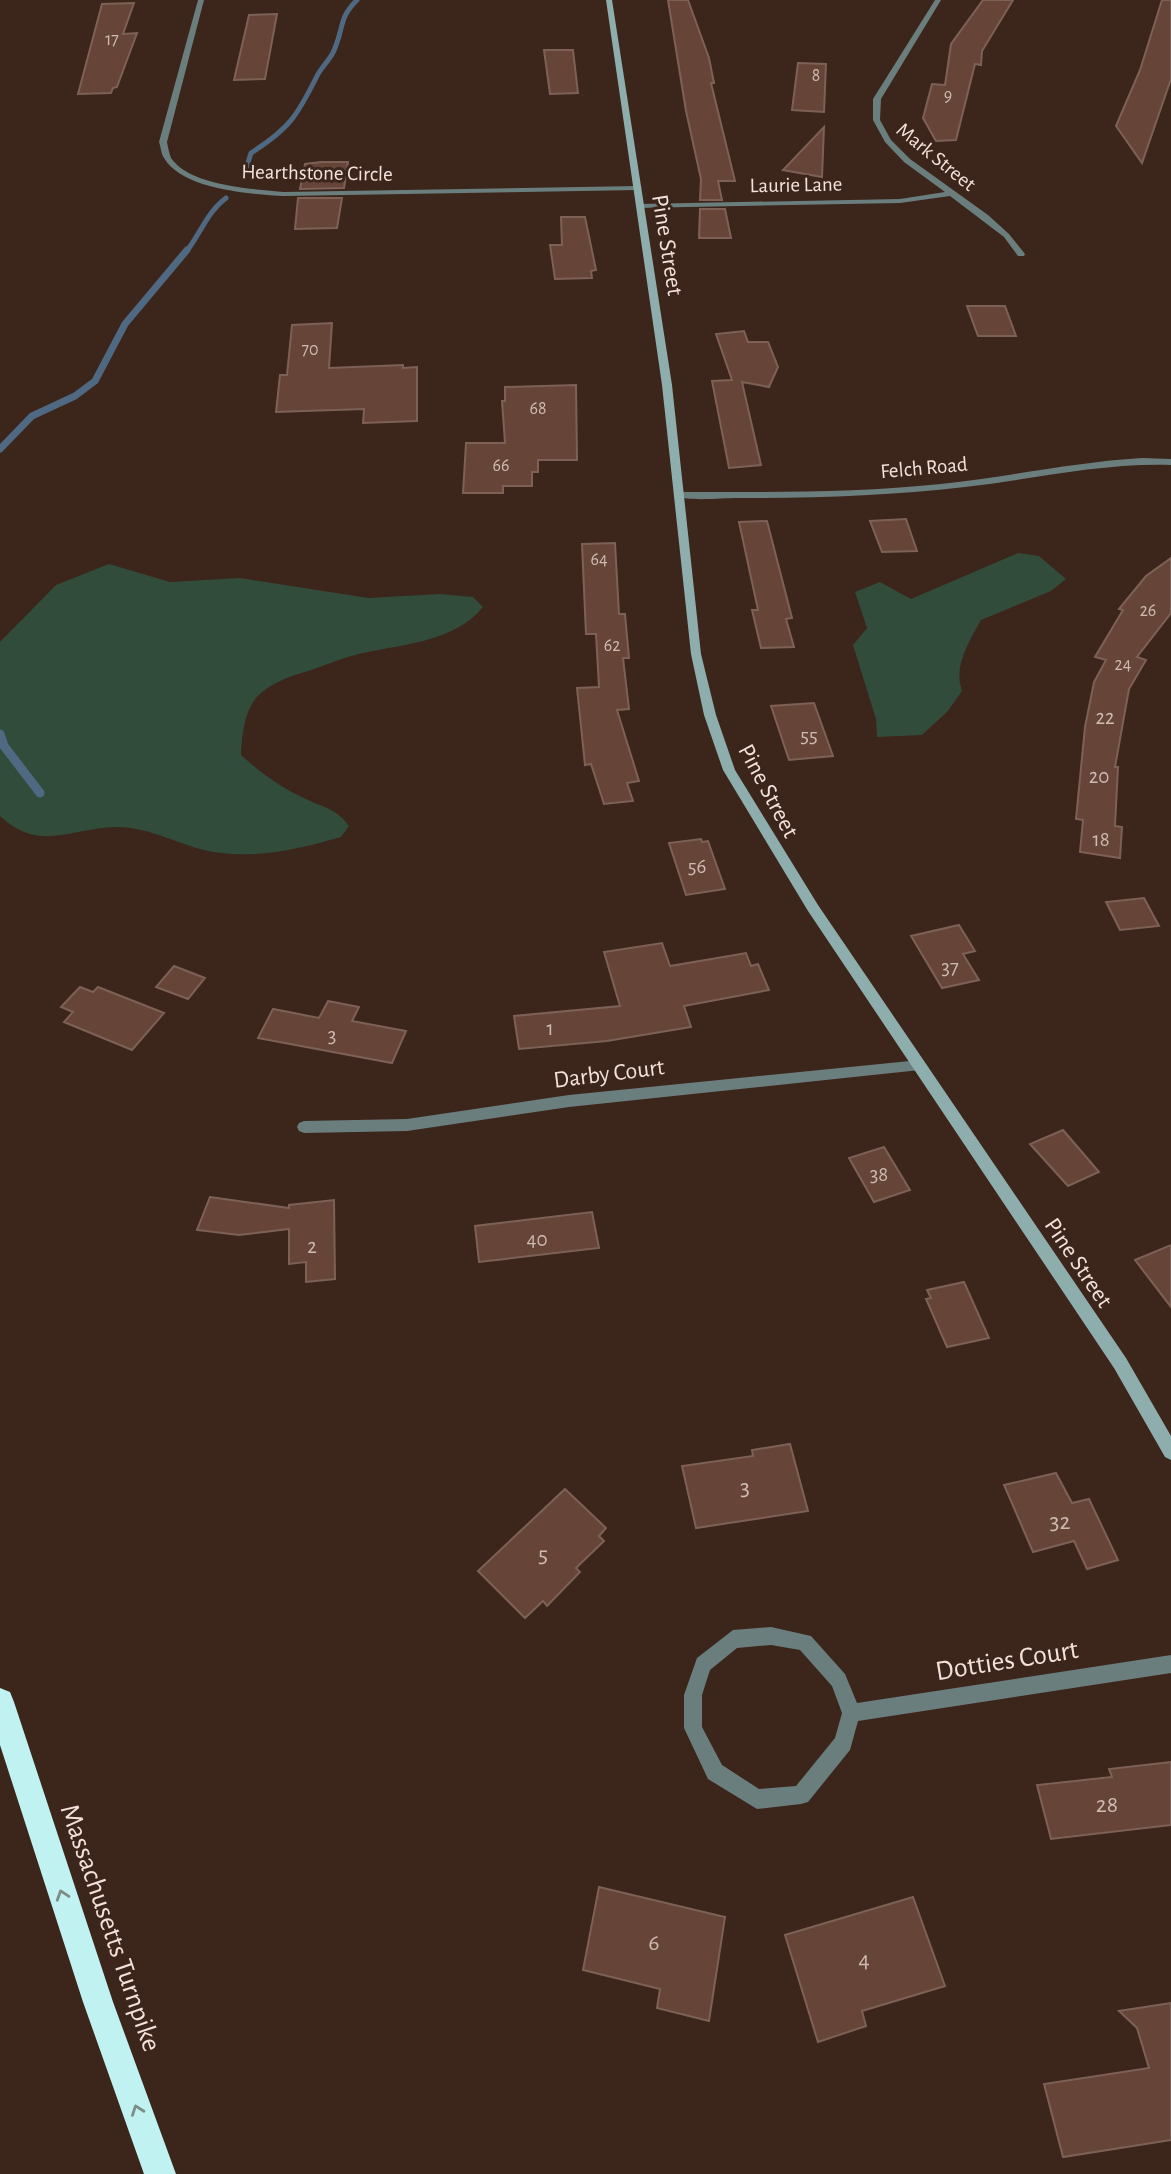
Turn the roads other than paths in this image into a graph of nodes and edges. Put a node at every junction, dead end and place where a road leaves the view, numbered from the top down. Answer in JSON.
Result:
{"nodes":[{"id":1,"x":201,"y":0,"type":"edge"},
{"id":2,"x":610,"y":0,"type":"edge"},
{"id":3,"x":938,"y":0,"type":"edge"},
{"id":4,"x":638,"y":188,"type":"junction"},
{"id":5,"x":953,"y":193,"type":"junction"},
{"id":6,"x":640,"y":206,"type":"junction"},
{"id":7,"x":1021,"y":254,"type":"dead end"},
{"id":8,"x":1171,"y":462,"type":"edge"},
{"id":9,"x":679,"y":495,"type":"junction"},
{"id":10,"x":920,"y":1065,"type":"junction"},
{"id":11,"x":303,"y":1127,"type":"dead end"},
{"id":12,"x":1171,"y":1451,"type":"edge"},
{"id":13,"x":1171,"y":1664,"type":"edge"},
{"id":14,"x":0,"y":1702,"type":"edge"},
{"id":15,"x":851,"y":1713,"type":"junction"},
{"id":16,"x":160,"y":2174,"type":"edge"}],
"edges":[{"from":1,"to":4,"type":"street","name":"Hearthstone Circle"},
{"from":2,"to":4,"type":"main road","name":"Pine Street"},
{"from":3,"to":5,"type":"street","name":"Mark Street"},
{"from":4,"to":6,"type":"main road","name":"Pine Street"},
{"from":5,"to":6,"type":"street","name":"Laurie Lane"},
{"from":5,"to":7,"type":"street","name":"Mark Street"},
{"from":6,"to":9,"type":"main road","name":"Pine Street"},
{"from":8,"to":9,"type":"street","name":"Felch Road"},
{"from":9,"to":10,"type":"main road","name":"Pine Street"},
{"from":10,"to":11,"type":"street","name":"Darby Court"},
{"from":10,"to":12,"type":"main road","name":"Pine Street"},
{"from":13,"to":15,"type":"street","name":"Dotties Court"},
{"from":16,"to":14,"type":"highway","name":"Massachusetts Turnpike","one_way":true},
{"from":15,"to":15,"type":"street"}]}
